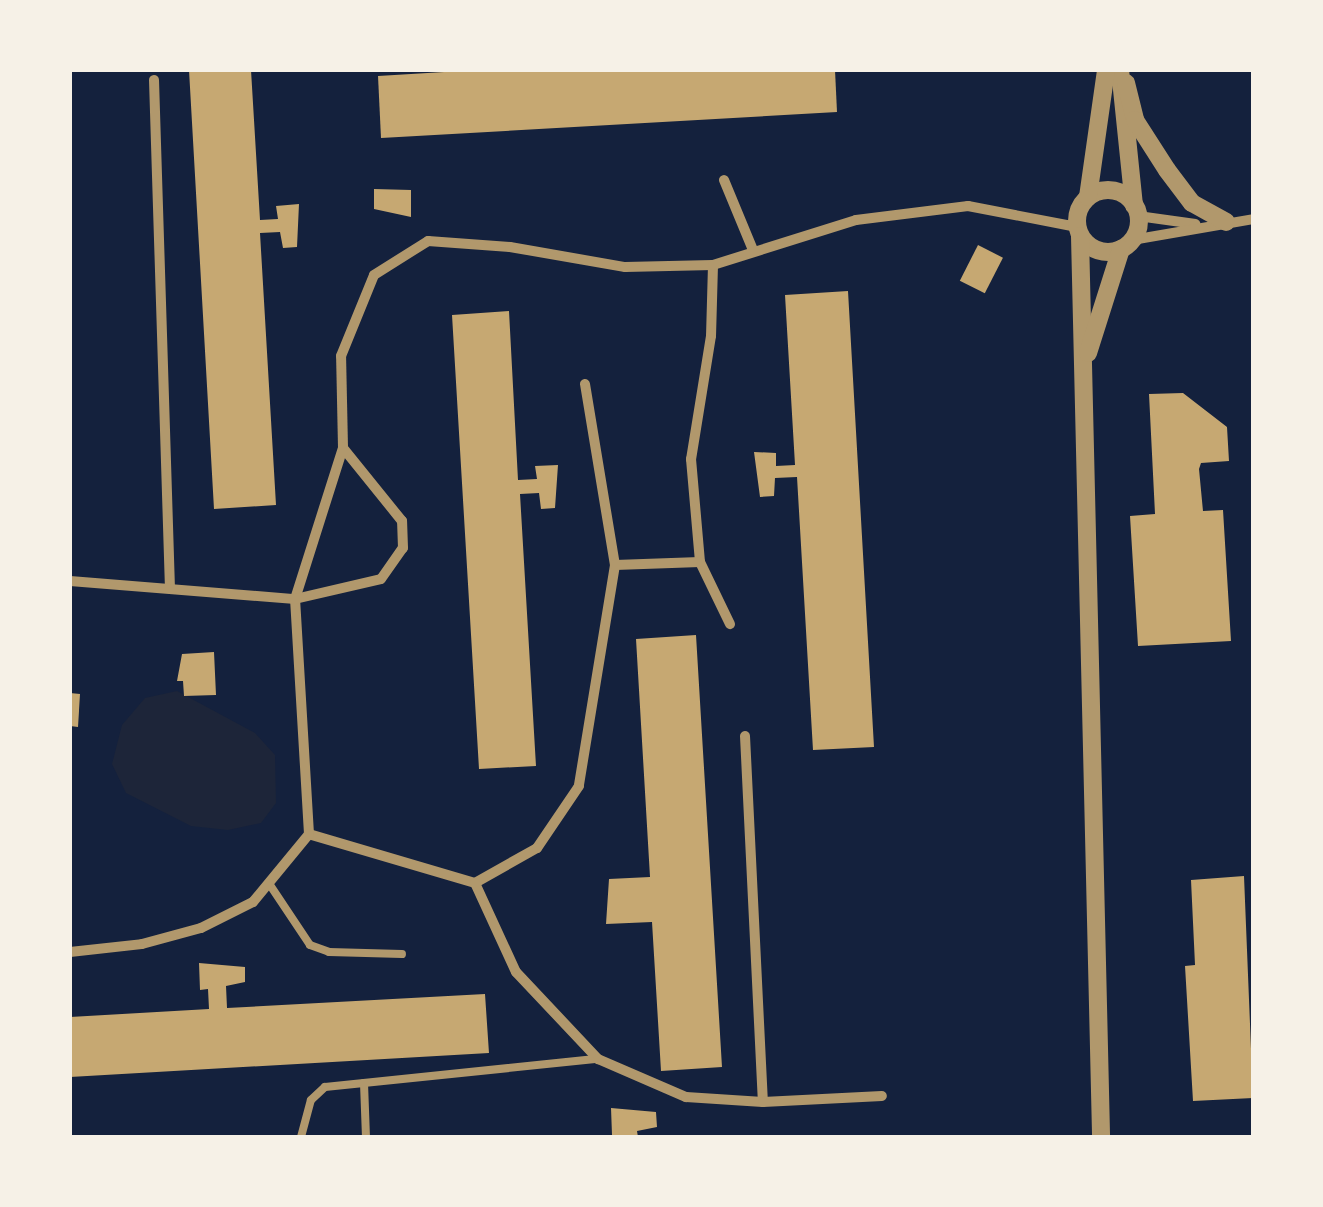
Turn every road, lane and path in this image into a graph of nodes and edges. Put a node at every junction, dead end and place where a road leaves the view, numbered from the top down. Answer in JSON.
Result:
{"nodes":[{"id":1,"x":1106,"y":70,"type":"edge"},
{"id":2,"x":1123,"y":76,"type":"edge"},
{"id":3,"x":154,"y":80,"type":"dead end"},
{"id":4,"x":724,"y":180,"type":"dead end"},
{"id":5,"x":1088,"y":197,"type":"junction"},
{"id":6,"x":1136,"y":210,"type":"junction"},
{"id":7,"x":1253,"y":219,"type":"edge"},
{"id":8,"x":1226,"y":222,"type":"junction"},
{"id":9,"x":1200,"y":226,"type":"junction"},
{"id":10,"x":1078,"y":232,"type":"junction"},
{"id":11,"x":1127,"y":244,"type":"junction"},
{"id":12,"x":753,"y":250,"type":"junction"},
{"id":13,"x":713,"y":266,"type":"junction"},
{"id":14,"x":1084,"y":368,"type":"junction"},
{"id":15,"x":585,"y":384,"type":"dead end"},
{"id":16,"x":343,"y":448,"type":"junction"},
{"id":17,"x":700,"y":562,"type":"junction"},
{"id":18,"x":615,"y":566,"type":"junction"},
{"id":19,"x":70,"y":581,"type":"edge"},
{"id":20,"x":170,"y":588,"type":"junction"},
{"id":21,"x":295,"y":599,"type":"junction"},
{"id":22,"x":730,"y":624,"type":"dead end"},
{"id":23,"x":745,"y":736,"type":"dead end"},
{"id":24,"x":309,"y":834,"type":"junction"},
{"id":25,"x":475,"y":883,"type":"junction"},
{"id":26,"x":270,"y":885,"type":"junction"},
{"id":27,"x":70,"y":952,"type":"edge"},
{"id":28,"x":402,"y":954,"type":"dead end"},
{"id":29,"x":598,"y":1058,"type":"junction"},
{"id":30,"x":364,"y":1083,"type":"junction"},
{"id":31,"x":882,"y":1096,"type":"dead end"},
{"id":32,"x":763,"y":1102,"type":"junction"},
{"id":33,"x":300,"y":1137,"type":"edge"},
{"id":34,"x":366,"y":1137,"type":"edge"},
{"id":35,"x":1101,"y":1137,"type":"edge"}],
"edges":[{"from":1,"to":5,"type":"street"},
{"from":2,"to":6,"type":"street"},
{"from":2,"to":8,"type":"street"},
{"from":3,"to":20,"type":"street"},
{"from":4,"to":12,"type":"street"},
{"from":5,"to":6,"type":"street"},
{"from":5,"to":10,"type":"street"},
{"from":6,"to":9,"type":"street"},
{"from":6,"to":11,"type":"street"},
{"from":7,"to":8,"type":"street"},
{"from":8,"to":9,"type":"street"},
{"from":9,"to":11,"type":"street"},
{"from":10,"to":11,"type":"street"},
{"from":10,"to":12,"type":"street"},
{"from":10,"to":14,"type":"street"},
{"from":11,"to":14,"type":"street"},
{"from":12,"to":13,"type":"street"},
{"from":13,"to":16,"type":"street"},
{"from":13,"to":17,"type":"street"},
{"from":14,"to":35,"type":"street"},
{"from":15,"to":18,"type":"street"},
{"from":16,"to":21,"type":"street"},
{"from":16,"to":21,"type":"street"},
{"from":17,"to":18,"type":"street"},
{"from":17,"to":22,"type":"street"},
{"from":18,"to":25,"type":"street"},
{"from":19,"to":20,"type":"street"},
{"from":20,"to":21,"type":"street"},
{"from":21,"to":24,"type":"street"},
{"from":23,"to":32,"type":"street"},
{"from":24,"to":25,"type":"street"},
{"from":24,"to":26,"type":"street"},
{"from":25,"to":29,"type":"street"},
{"from":26,"to":27,"type":"street"},
{"from":26,"to":28,"type":"lane"},
{"from":29,"to":30,"type":"lane"},
{"from":29,"to":32,"type":"street"},
{"from":30,"to":33,"type":"lane"},
{"from":30,"to":34,"type":"lane"},
{"from":31,"to":32,"type":"street"}]}
